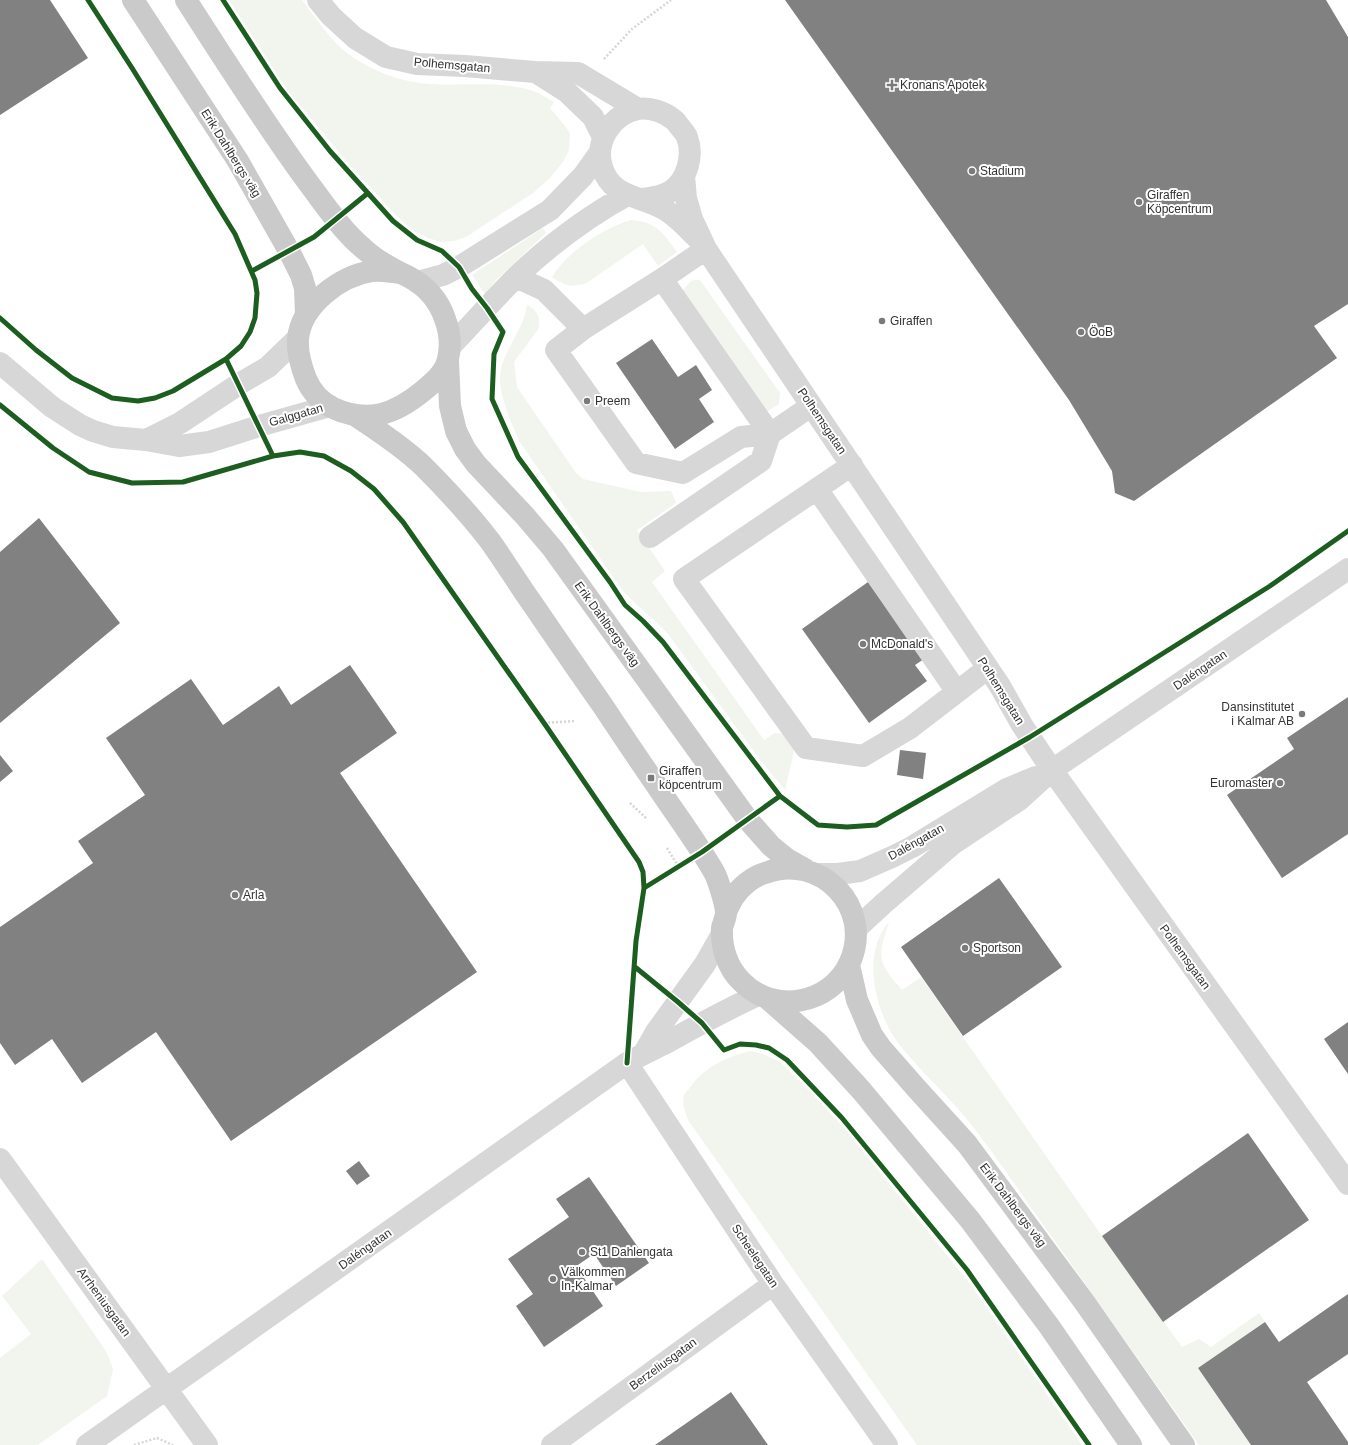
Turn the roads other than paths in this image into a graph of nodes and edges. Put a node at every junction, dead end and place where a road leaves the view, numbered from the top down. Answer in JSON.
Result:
{"nodes":[{"id":1,"x":133,"y":0,"type":"edge"},
{"id":2,"x":186,"y":0,"type":"edge"},
{"id":3,"x":318,"y":0,"type":"edge"},
{"id":4,"x":536,"y":72,"type":"junction"},
{"id":5,"x":638,"y":109,"type":"junction"},
{"id":6,"x":601,"y":145,"type":"junction"},
{"id":7,"x":684,"y":176,"type":"junction"},
{"id":8,"x":634,"y":197,"type":"junction"},
{"id":9,"x":706,"y":249,"type":"junction"},
{"id":10,"x":409,"y":277,"type":"junction"},
{"id":11,"x":516,"y":277,"type":"junction"},
{"id":12,"x":662,"y":279,"type":"junction"},
{"id":13,"x":306,"y":315,"type":"junction"},
{"id":14,"x":583,"y":329,"type":"junction"},
{"id":15,"x":298,"y":338,"type":"junction"},
{"id":16,"x":449,"y":354,"type":"junction"},
{"id":17,"x":0,"y":363,"type":"edge"},
{"id":18,"x":330,"y":406,"type":"junction"},
{"id":19,"x":811,"y":406,"type":"junction"},
{"id":20,"x":356,"y":416,"type":"junction"},
{"id":21,"x":770,"y":434,"type":"junction"},
{"id":22,"x":146,"y":440,"type":"junction"},
{"id":23,"x":852,"y":466,"type":"junction"},
{"id":24,"x":817,"y":489,"type":"junction"},
{"id":25,"x":650,"y":537,"type":"dead end"},
{"id":26,"x":1348,"y":569,"type":"edge"},
{"id":27,"x":988,"y":668,"type":"junction"},
{"id":28,"x":957,"y":692,"type":"junction"},
{"id":29,"x":1052,"y":770,"type":"junction"},
{"id":30,"x":812,"y":872,"type":"junction"},
{"id":31,"x":726,"y":912,"type":"junction"},
{"id":32,"x":856,"y":930,"type":"junction"},
{"id":33,"x":722,"y":934,"type":"junction"},
{"id":34,"x":849,"y":965,"type":"junction"},
{"id":35,"x":764,"y":997,"type":"junction"},
{"id":36,"x":636,"y":1058,"type":"junction"},
{"id":37,"x":0,"y":1159,"type":"edge"},
{"id":38,"x":1348,"y":1184,"type":"edge"},
{"id":39,"x":773,"y":1284,"type":"junction"},
{"id":40,"x":166,"y":1388,"type":"junction"},
{"id":41,"x":87,"y":1445,"type":"edge"},
{"id":42,"x":207,"y":1445,"type":"edge"},
{"id":43,"x":552,"y":1445,"type":"edge"},
{"id":44,"x":887,"y":1445,"type":"edge"},
{"id":45,"x":1131,"y":1445,"type":"edge"},
{"id":46,"x":1184,"y":1445,"type":"edge"}],
"edges":[{"from":1,"to":13,"type":"main road","name":"Erik Dahlbergs väg"},
{"from":2,"to":10,"type":"main road","name":"Erik Dahlbergs väg"},
{"from":3,"to":4,"type":"street","name":"Polhemsgatan"},
{"from":4,"to":5,"type":"street","name":"Polhemsgatan"},
{"from":4,"to":6,"type":"street","name":"Polhemsgatan"},
{"from":5,"to":6,"type":"street"},
{"from":5,"to":7,"type":"street"},
{"from":6,"to":8,"type":"street"},
{"from":6,"to":10,"type":"street"},
{"from":7,"to":8,"type":"street"},
{"from":7,"to":9,"type":"street","name":"Polhemsgatan"},
{"from":8,"to":9,"type":"street","name":"Polhemsgatan"},
{"from":8,"to":11,"type":"street"},
{"from":9,"to":12,"type":"street"},
{"from":9,"to":19,"type":"street","name":"Polhemsgatan"},
{"from":10,"to":13,"type":"main road","name":"Erik Dahlbergs väg"},
{"from":10,"to":16,"type":"main road","name":"Erik Dahlbergs väg"},
{"from":11,"to":14,"type":"street"},
{"from":11,"to":16,"type":"street"},
{"from":12,"to":14,"type":"street"},
{"from":12,"to":21,"type":"street"},
{"from":13,"to":15,"type":"main road","name":"Erik Dahlbergs väg"},
{"from":14,"to":21,"type":"street"},
{"from":15,"to":18,"type":"main road","name":"Erik Dahlbergs väg"},
{"from":15,"to":22,"type":"street"},
{"from":16,"to":20,"type":"main road","name":"Erik Dahlbergs väg"},
{"from":16,"to":30,"type":"main road","name":"Erik Dahlbergs väg"},
{"from":17,"to":22,"type":"street","name":"Galggatan"},
{"from":18,"to":20,"type":"main road","name":"Erik Dahlbergs väg"},
{"from":18,"to":22,"type":"street","name":"Galggatan"},
{"from":19,"to":21,"type":"street"},
{"from":19,"to":23,"type":"street","name":"Polhemsgatan"},
{"from":20,"to":31,"type":"main road","name":"Erik Dahlbergs väg"},
{"from":21,"to":25,"type":"street"},
{"from":23,"to":24,"type":"street"},
{"from":23,"to":27,"type":"street","name":"Polhemsgatan"},
{"from":24,"to":28,"type":"street"},
{"from":24,"to":28,"type":"street"},
{"from":26,"to":29,"type":"street","name":"Daléngatan"},
{"from":27,"to":28,"type":"street"},
{"from":27,"to":29,"type":"street","name":"Polhemsgatan"},
{"from":29,"to":30,"type":"street","name":"Daléngatan"},
{"from":29,"to":32,"type":"street","name":"Daléngatan"},
{"from":29,"to":38,"type":"street","name":"Polhemsgatan"},
{"from":30,"to":31,"type":"main road","name":"Erik Dahlbergs väg"},
{"from":30,"to":32,"type":"main road","name":"Erik Dahlbergs väg"},
{"from":31,"to":33,"type":"main road","name":"Erik Dahlbergs väg"},
{"from":32,"to":34,"type":"main road","name":"Erik Dahlbergs väg"},
{"from":33,"to":35,"type":"main road","name":"Erik Dahlbergs väg"},
{"from":33,"to":36,"type":"street","name":"Daléngatan"},
{"from":34,"to":35,"type":"main road","name":"Erik Dahlbergs väg"},
{"from":34,"to":46,"type":"main road","name":"Erik Dahlbergs väg"},
{"from":35,"to":36,"type":"street","name":"Daléngatan"},
{"from":35,"to":45,"type":"main road","name":"Erik Dahlbergs väg"},
{"from":36,"to":39,"type":"street","name":"Scheelegatan"},
{"from":36,"to":40,"type":"street","name":"Daléngatan"},
{"from":37,"to":40,"type":"street","name":"Arrheniusgatan"},
{"from":39,"to":43,"type":"street","name":"Berzeliusgatan"},
{"from":39,"to":44,"type":"street","name":"Scheelegatan"},
{"from":40,"to":41,"type":"street","name":"Daléngatan"},
{"from":40,"to":42,"type":"street","name":"Arrheniusgatan"}]}
